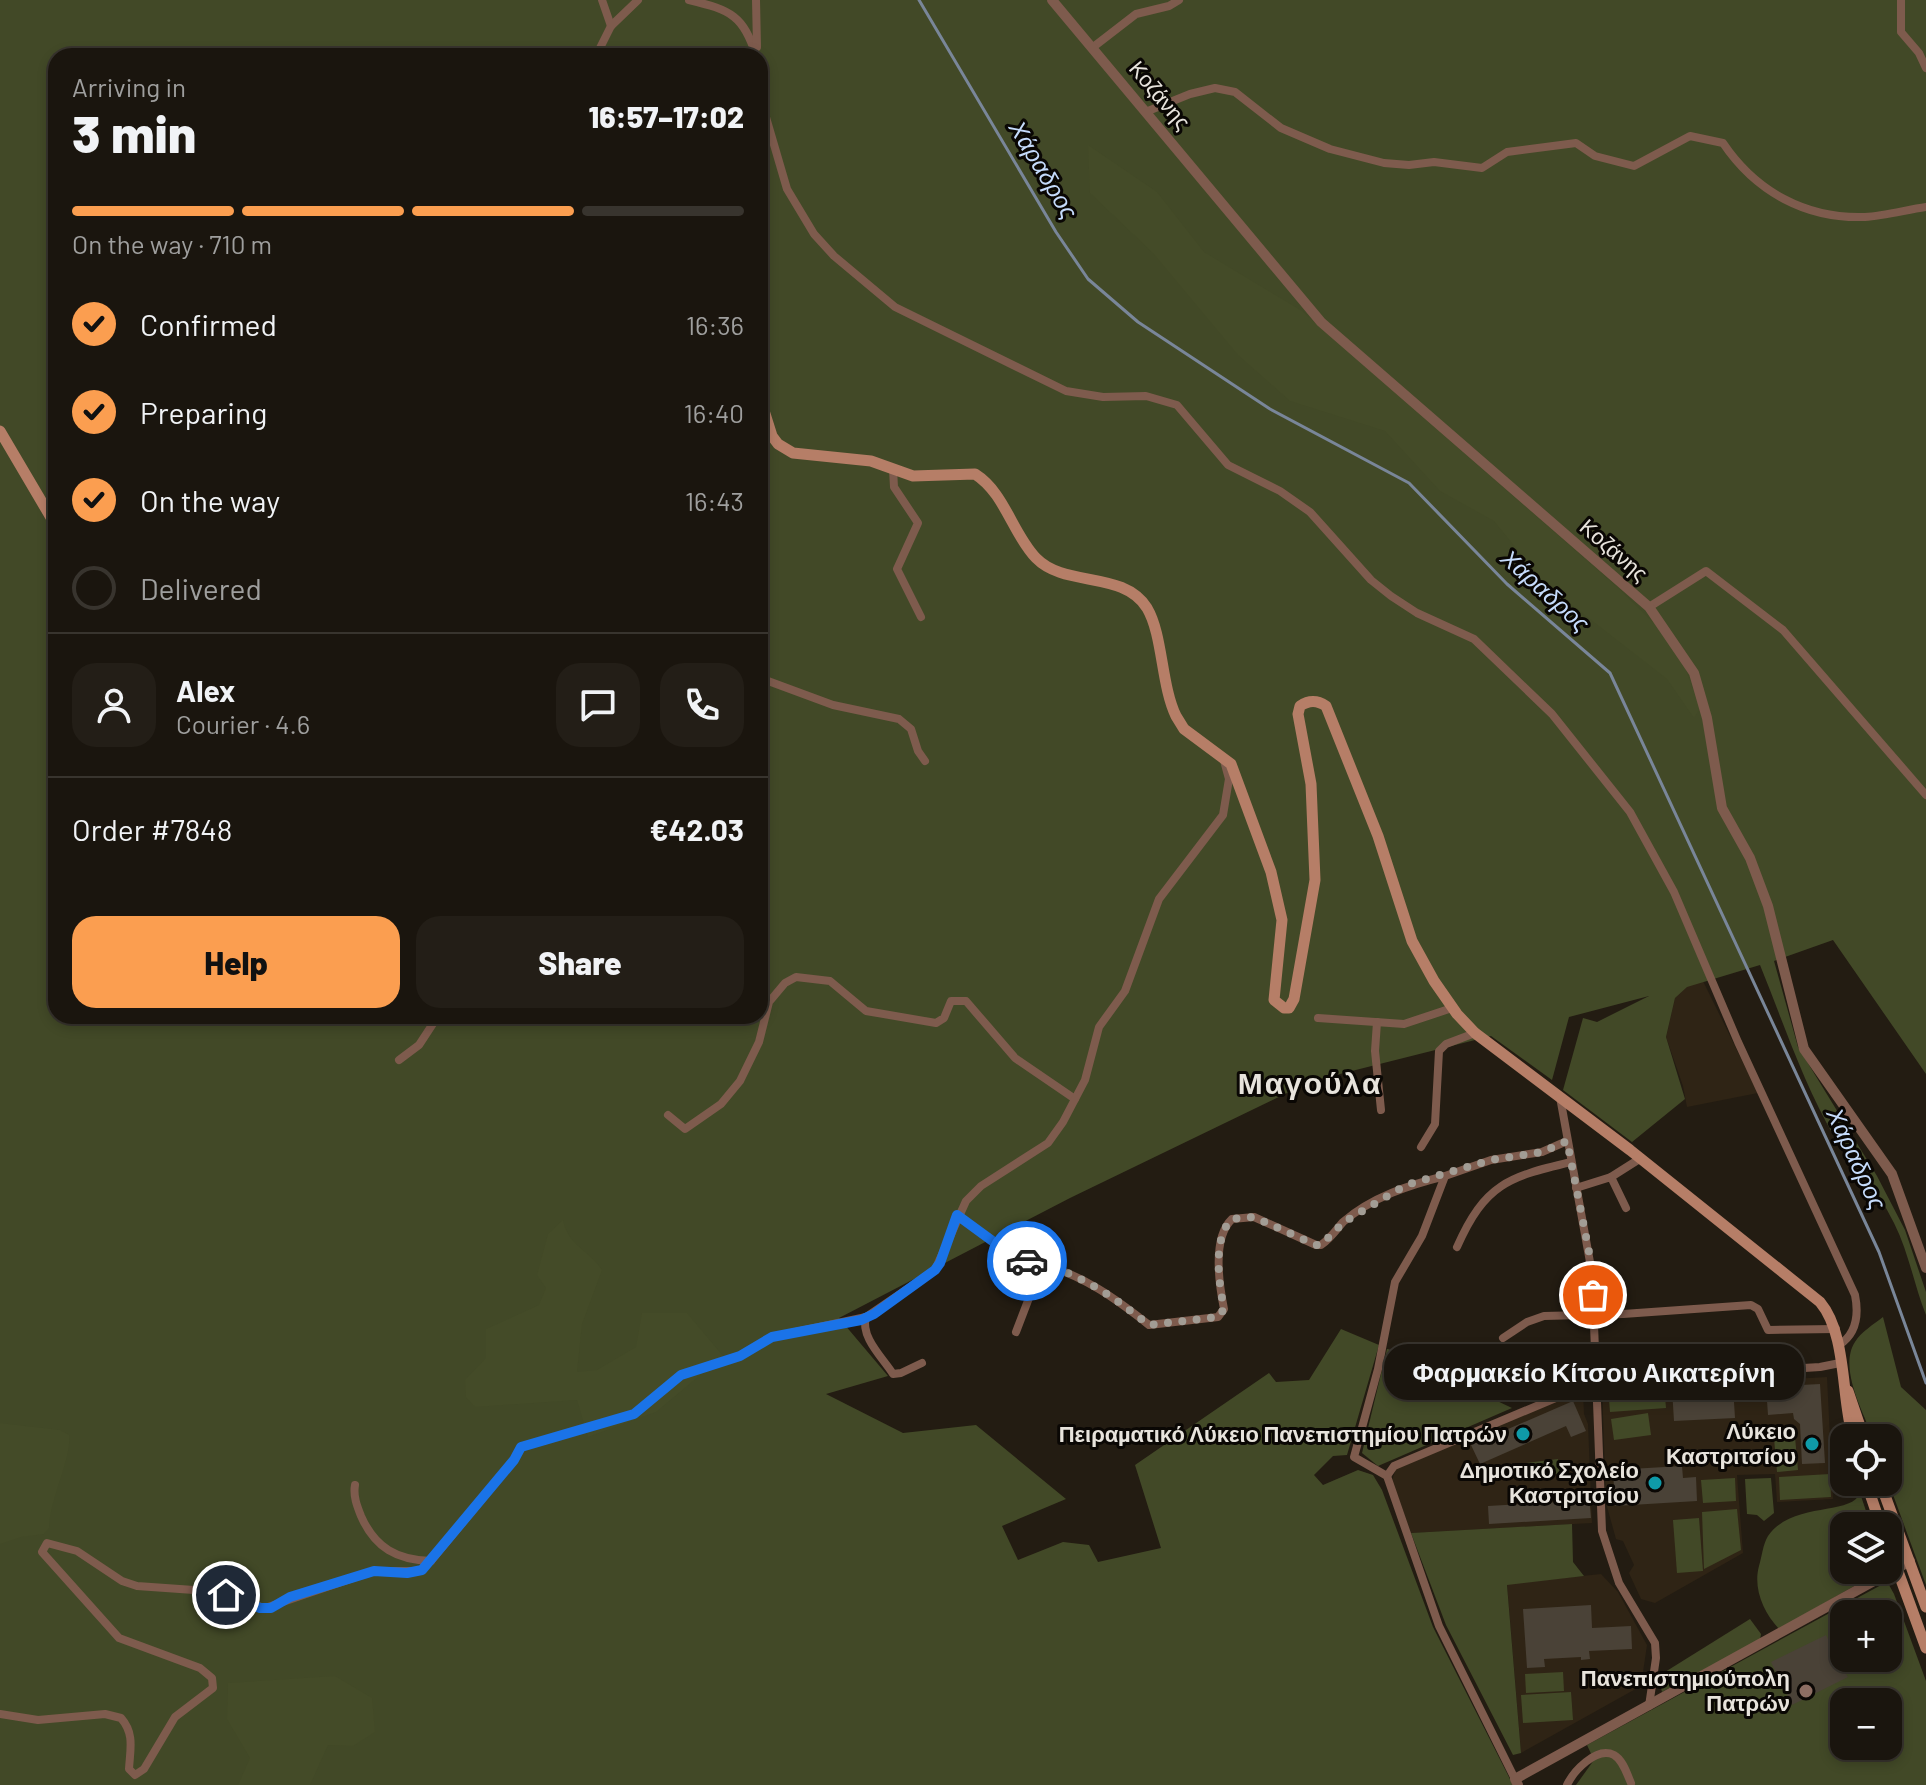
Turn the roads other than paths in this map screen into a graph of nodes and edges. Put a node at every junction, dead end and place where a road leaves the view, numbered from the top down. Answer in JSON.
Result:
{"nodes":[{"id":1,"x":602,"y":0,"type":"edge"},
{"id":2,"x":638,"y":0,"type":"edge"},
{"id":3,"x":689,"y":0,"type":"edge"},
{"id":4,"x":756,"y":0,"type":"edge"},
{"id":5,"x":1052,"y":0,"type":"edge"},
{"id":6,"x":1179,"y":0,"type":"edge"},
{"id":7,"x":1901,"y":0,"type":"edge"},
{"id":8,"x":611,"y":26,"type":"junction"},
{"id":9,"x":600,"y":48,"type":"edge"},
{"id":10,"x":754,"y":48,"type":"edge"},
{"id":11,"x":756,"y":48,"type":"edge"},
{"id":12,"x":1092,"y":48,"type":"junction"},
{"id":13,"x":1926,"y":68,"type":"edge"},
{"id":14,"x":1148,"y":111,"type":"junction"},
{"id":15,"x":768,"y":130,"type":"edge"},
{"id":16,"x":1926,"y":207,"type":"edge"},
{"id":17,"x":768,"y":423,"type":"edge"},
{"id":18,"x":0,"y":431,"type":"edge"},
{"id":19,"x":893,"y":469,"type":"junction"},
{"id":20,"x":48,"y":512,"type":"edge"},
{"id":21,"x":1649,"y":607,"type":"junction"},
{"id":22,"x":921,"y":617,"type":"dead end"},
{"id":23,"x":768,"y":681,"type":"edge"},
{"id":24,"x":1223,"y":757,"type":"junction"},
{"id":25,"x":925,"y":761,"type":"dead end"},
{"id":26,"x":1926,"y":795,"type":"edge"},
{"id":27,"x":768,"y":1006,"type":"edge"},
{"id":28,"x":1452,"y":1008,"type":"junction"},
{"id":29,"x":1318,"y":1018,"type":"dead end"},
{"id":30,"x":1377,"y":1022,"type":"junction"},
{"id":31,"x":433,"y":1024,"type":"edge"},
{"id":32,"x":764,"y":1024,"type":"edge"},
{"id":33,"x":1475,"y":1033,"type":"junction"},
{"id":34,"x":399,"y":1060,"type":"dead end"},
{"id":35,"x":1560,"y":1097,"type":"junction"},
{"id":36,"x":1075,"y":1099,"type":"junction"},
{"id":37,"x":1381,"y":1110,"type":"dead end"},
{"id":38,"x":668,"y":1115,"type":"dead end"},
{"id":39,"x":1567,"y":1141,"type":"junction"},
{"id":40,"x":1421,"y":1147,"type":"dead end"},
{"id":41,"x":1641,"y":1158,"type":"junction"},
{"id":42,"x":1571,"y":1162,"type":"junction"},
{"id":43,"x":1445,"y":1176,"type":"junction"},
{"id":44,"x":1611,"y":1177,"type":"junction"},
{"id":45,"x":1576,"y":1188,"type":"junction"},
{"id":46,"x":1626,"y":1208,"type":"dead end"},
{"id":47,"x":957,"y":1215,"type":"junction"},
{"id":48,"x":1921,"y":1240,"type":"edge"},
{"id":49,"x":1457,"y":1247,"type":"dead end"},
{"id":50,"x":1042,"y":1264,"type":"junction"},
{"id":51,"x":1926,"y":1268,"type":"edge"},
{"id":52,"x":1593,"y":1315,"type":"junction"},
{"id":53,"x":866,"y":1317,"type":"junction"},
{"id":54,"x":1836,"y":1329,"type":"junction"},
{"id":55,"x":1016,"y":1332,"type":"dead end"},
{"id":56,"x":1503,"y":1338,"type":"dead end"},
{"id":57,"x":1839,"y":1345,"type":"junction"},
{"id":58,"x":922,"y":1363,"type":"dead end"},
{"id":59,"x":1840,"y":1363,"type":"junction"},
{"id":60,"x":1843,"y":1379,"type":"junction"},
{"id":61,"x":1596,"y":1381,"type":"junction"},
{"id":62,"x":1851,"y":1424,"type":"edge"},
{"id":63,"x":1859,"y":1424,"type":"edge"},
{"id":64,"x":1387,"y":1476,"type":"junction"},
{"id":65,"x":355,"y":1485,"type":"dead end"},
{"id":66,"x":1885,"y":1496,"type":"edge"},
{"id":67,"x":431,"y":1561,"type":"junction"},
{"id":68,"x":1910,"y":1561,"type":"junction"},
{"id":69,"x":1902,"y":1566,"type":"edge"},
{"id":70,"x":1902,"y":1583,"type":"edge"},
{"id":71,"x":1870,"y":1584,"type":"edge"},
{"id":72,"x":1926,"y":1607,"type":"edge"},
{"id":73,"x":1926,"y":1648,"type":"edge"},
{"id":74,"x":1649,"y":1706,"type":"junction"},
{"id":75,"x":0,"y":1714,"type":"edge"},
{"id":76,"x":1517,"y":1782,"type":"edge"},
{"id":77,"x":1631,"y":1783,"type":"dead end"},
{"id":78,"x":1567,"y":1785,"type":"edge"}],
"edges":[{"from":1,"to":8,"type":"street"},
{"from":2,"to":8,"type":"street"},
{"from":3,"to":10,"type":"street"},
{"from":4,"to":11,"type":"street"},
{"from":5,"to":12,"type":"street","name":"Κοζάνης"},
{"from":6,"to":12,"type":"street"},
{"from":7,"to":13,"type":"street"},
{"from":8,"to":9,"type":"street"},
{"from":12,"to":14,"type":"street","name":"Κοζάνης"},
{"from":14,"to":16,"type":"street"},
{"from":14,"to":21,"type":"street","name":"Κοζάνης"},
{"from":15,"to":57,"type":"street"},
{"from":17,"to":19,"type":"main road"},
{"from":18,"to":20,"type":"main road"},
{"from":19,"to":22,"type":"street"},
{"from":19,"to":24,"type":"main road"},
{"from":21,"to":26,"type":"street"},
{"from":21,"to":48,"type":"street","name":"Κοζάνης"},
{"from":23,"to":25,"type":"street"},
{"from":24,"to":28,"type":"main road"},
{"from":24,"to":36,"type":"street"},
{"from":27,"to":36,"type":"street"},
{"from":28,"to":30,"type":"street"},
{"from":28,"to":33,"type":"main road"},
{"from":29,"to":30,"type":"street"},
{"from":30,"to":37,"type":"street"},
{"from":31,"to":34,"type":"street"},
{"from":32,"to":38,"type":"street"},
{"from":33,"to":35,"type":"main road"},
{"from":33,"to":40,"type":"street"},
{"from":35,"to":39,"type":"street"},
{"from":35,"to":41,"type":"main road"},
{"from":36,"to":47,"type":"street"},
{"from":39,"to":42,"type":"street"},
{"from":39,"to":43,"type":"street"},
{"from":41,"to":44,"type":"street"},
{"from":41,"to":54,"type":"main road"},
{"from":42,"to":45,"type":"street"},
{"from":42,"to":49,"type":"street"},
{"from":43,"to":50,"type":"street"},
{"from":43,"to":64,"type":"street"},
{"from":44,"to":45,"type":"street"},
{"from":44,"to":46,"type":"street"},
{"from":45,"to":52,"type":"street"},
{"from":47,"to":50,"type":"street"},
{"from":47,"to":53,"type":"street"},
{"from":48,"to":51,"type":"street","name":"Κοζάνης"},
{"from":50,"to":55,"type":"street"},
{"from":52,"to":54,"type":"street"},
{"from":52,"to":56,"type":"street"},
{"from":52,"to":61,"type":"street"},
{"from":53,"to":58,"type":"street"},
{"from":53,"to":67,"type":"street"},
{"from":54,"to":57,"type":"main road"},
{"from":57,"to":59,"type":"main road"},
{"from":59,"to":60,"type":"main road"},
{"from":59,"to":61,"type":"street"},
{"from":60,"to":62,"type":"main road"},
{"from":60,"to":63,"type":"main road"},
{"from":61,"to":64,"type":"street"},
{"from":61,"to":74,"type":"street"},
{"from":64,"to":76,"type":"street"},
{"from":65,"to":67,"type":"street"},
{"from":66,"to":68,"type":"main road"},
{"from":67,"to":75,"type":"street"},
{"from":68,"to":69,"type":"street"},
{"from":68,"to":72,"type":"main road"},
{"from":70,"to":73,"type":"main road"},
{"from":71,"to":74,"type":"street"},
{"from":74,"to":76,"type":"street"},
{"from":77,"to":78,"type":"street"}]}
